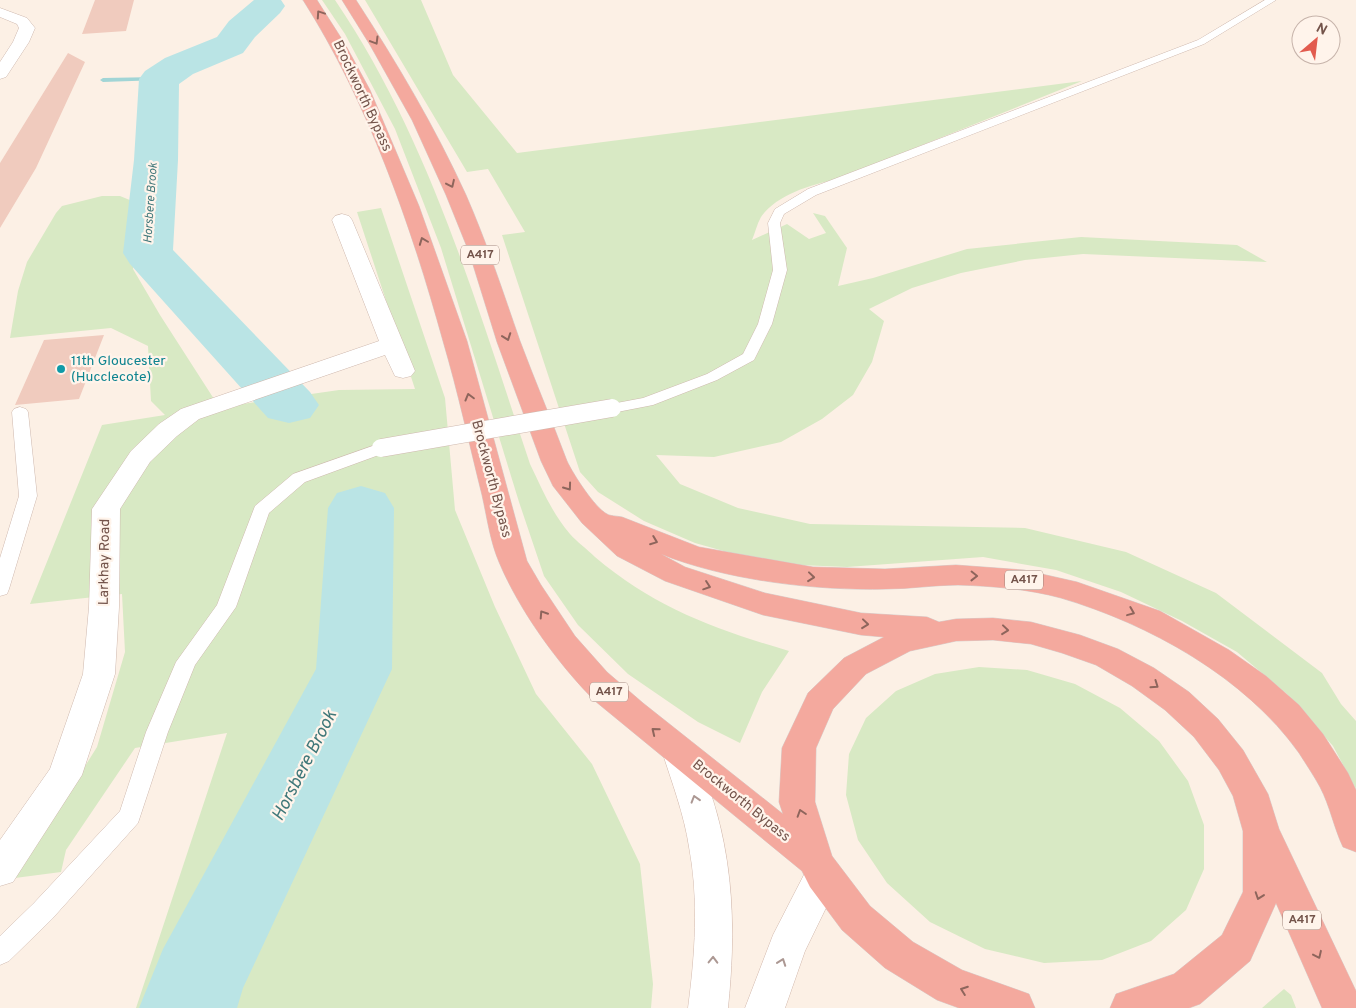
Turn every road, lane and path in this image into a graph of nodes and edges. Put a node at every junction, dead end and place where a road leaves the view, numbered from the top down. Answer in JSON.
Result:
{"nodes":[{"id":1,"x":310,"y":0,"type":"edge"},
{"id":2,"x":349,"y":0,"type":"edge"},
{"id":3,"x":1271,"y":0,"type":"edge"},
{"id":4,"x":16,"y":3,"type":"dead end"},
{"id":5,"x":0,"y":10,"type":"edge"},
{"id":6,"x":0,"y":74,"type":"edge"},
{"id":7,"x":342,"y":220,"type":"dead end"},
{"id":8,"x":391,"y":345,"type":"junction"},
{"id":9,"x":403,"y":371,"type":"dead end"},
{"id":10,"x":20,"y":412,"type":"dead end"},
{"id":11,"x":592,"y":516,"type":"junction"},
{"id":12,"x":0,"y":589,"type":"edge"},
{"id":13,"x":956,"y":630,"type":"junction"},
{"id":14,"x":679,"y":751,"type":"junction"},
{"id":15,"x":1261,"y":831,"type":"junction"},
{"id":16,"x":1356,"y":836,"type":"edge"},
{"id":17,"x":819,"y":867,"type":"junction"},
{"id":18,"x":0,"y":870,"type":"edge"},
{"id":19,"x":0,"y":953,"type":"edge"},
{"id":20,"x":708,"y":1008,"type":"edge"},
{"id":21,"x":765,"y":1008,"type":"edge"},
{"id":22,"x":1010,"y":1008,"type":"edge"},
{"id":23,"x":1130,"y":1008,"type":"edge"},
{"id":24,"x":1343,"y":1008,"type":"edge"}],
"edges":[{"from":14,"to":1,"type":"highway","name":"Brockworth Bypass","number":"A417","one_way":true},
{"from":2,"to":11,"type":"highway","number":"A417","one_way":true},
{"from":3,"to":19,"type":"lane","bridge":true},
{"from":4,"to":5,"type":"street"},
{"from":5,"to":6,"type":"street"},
{"from":7,"to":8,"type":"street"},
{"from":8,"to":9,"type":"street"},
{"from":8,"to":18,"type":"street","name":"Larkhay Road"},
{"from":10,"to":12,"type":"lane"},
{"from":11,"to":13,"type":"highway","number":"A417","one_way":true},
{"from":11,"to":16,"type":"highway","number":"A417","one_way":true},
{"from":13,"to":15,"type":"highway","one_way":true},
{"from":17,"to":13,"type":"highway","one_way":true},
{"from":14,"to":17,"type":"highway","name":"Brockworth Bypass","number":"A417"},
{"from":20,"to":14,"type":"street","one_way":true},
{"from":15,"to":23,"type":"highway","one_way":true},
{"from":15,"to":24,"type":"highway","number":"A417","one_way":true},
{"from":21,"to":17,"type":"street","one_way":true},
{"from":22,"to":17,"type":"highway","one_way":true}]}
